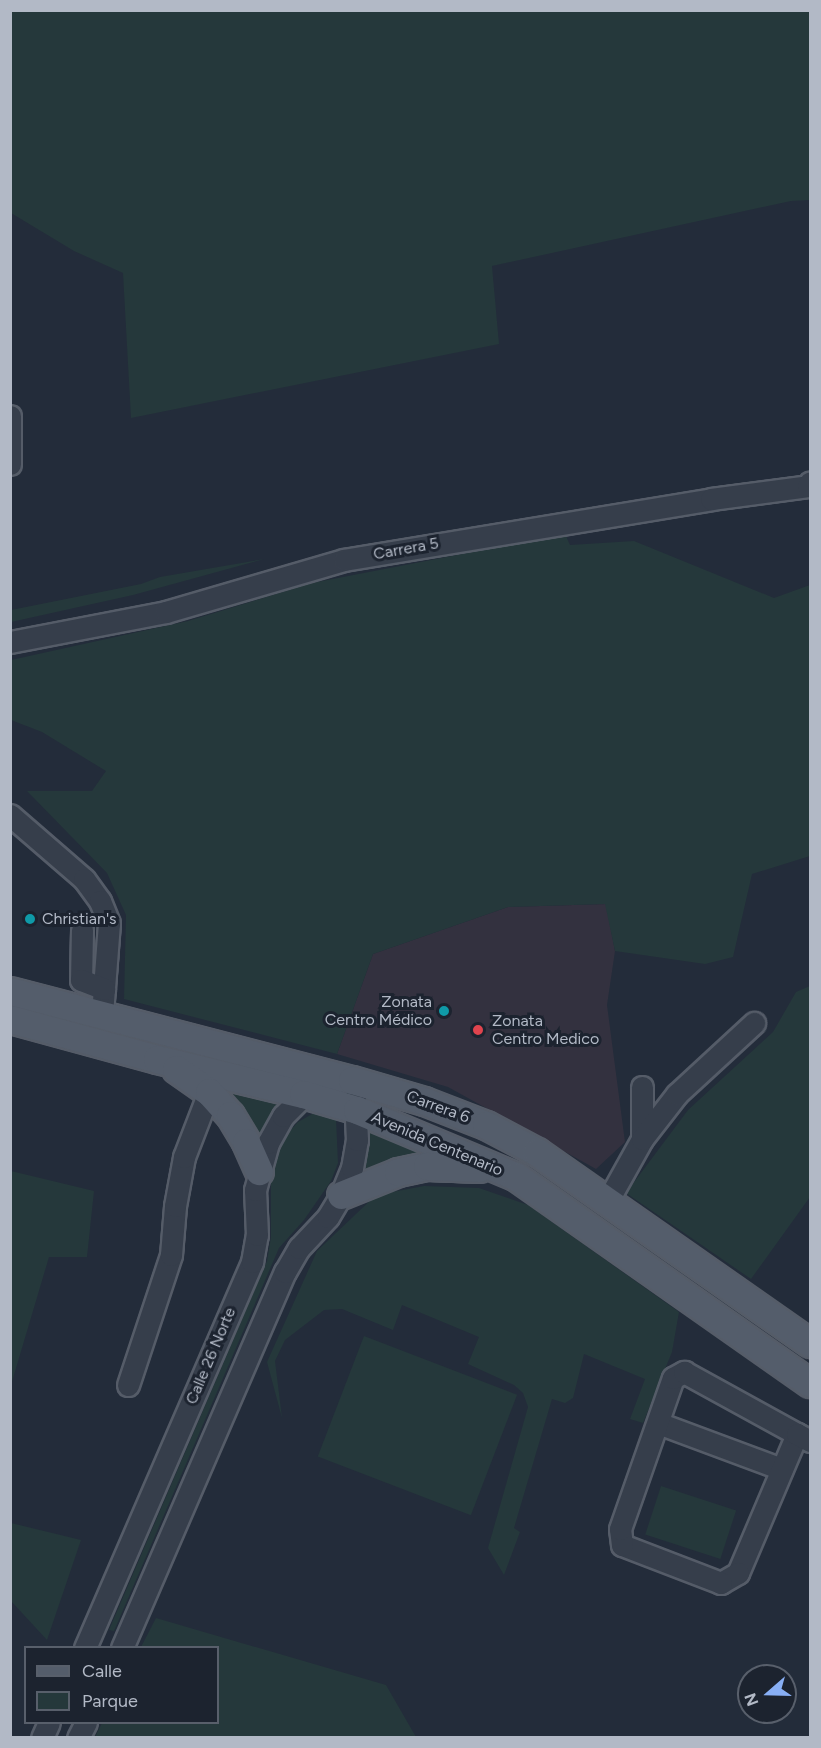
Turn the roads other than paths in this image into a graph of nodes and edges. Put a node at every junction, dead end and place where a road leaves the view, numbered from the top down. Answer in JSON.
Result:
{"nodes":[{"id":1,"x":11,"y":417,"type":"edge"},
{"id":2,"x":10,"y":464,"type":"edge"},
{"id":3,"x":809,"y":484,"type":"edge"},
{"id":4,"x":10,"y":642,"type":"edge"},
{"id":5,"x":10,"y":815,"type":"edge"},
{"id":6,"x":82,"y":930,"type":"dead end"},
{"id":7,"x":104,"y":989,"type":"junction"},
{"id":8,"x":10,"y":991,"type":"edge"},
{"id":9,"x":102,"y":1016,"type":"junction"},
{"id":10,"x":10,"y":1019,"type":"edge"},
{"id":11,"x":754,"y":1023,"type":"dead end"},
{"id":12,"x":156,"y":1059,"type":"junction"},
{"id":13,"x":340,"y":1077,"type":"junction"},
{"id":14,"x":642,"y":1087,"type":"dead end"},
{"id":15,"x":209,"y":1092,"type":"junction"},
{"id":16,"x":303,"y":1094,"type":"junction"},
{"id":17,"x":357,"y":1110,"type":"junction"},
{"id":18,"x":642,"y":1139,"type":"junction"},
{"id":19,"x":259,"y":1171,"type":"junction"},
{"id":20,"x":515,"y":1176,"type":"junction"},
{"id":21,"x":341,"y":1195,"type":"junction"},
{"id":22,"x":607,"y":1202,"type":"junction"},
{"id":23,"x":810,"y":1343,"type":"edge"},
{"id":24,"x":810,"y":1383,"type":"edge"},
{"id":25,"x":128,"y":1385,"type":"dead end"},
{"id":26,"x":658,"y":1424,"type":"junction"},
{"id":27,"x":804,"y":1438,"type":"edge"},
{"id":28,"x":782,"y":1469,"type":"junction"},
{"id":29,"x":125,"y":1640,"type":"edge"},
{"id":30,"x":85,"y":1646,"type":"edge"}],
"edges":[{"from":1,"to":2,"type":"street"},
{"from":3,"to":4,"type":"street","name":"Carrera 5"},
{"from":5,"to":7,"type":"street"},
{"from":6,"to":7,"type":"street"},
{"from":7,"to":9,"type":"street"},
{"from":8,"to":9,"type":"main road","name":"Carrera 6"},
{"from":9,"to":13,"type":"main road","name":"Carrera 6"},
{"from":10,"to":12,"type":"main road","name":"Avenida Centenario"},
{"from":11,"to":18,"type":"street"},
{"from":12,"to":15,"type":"main road"},
{"from":12,"to":16,"type":"main road","name":"Avenida Centenario"},
{"from":13,"to":16,"type":"street","name":"Calle 26 Norte"},
{"from":13,"to":17,"type":"street","name":"Calle 26 Norte"},
{"from":13,"to":22,"type":"main road","name":"Carrera 6"},
{"from":14,"to":18,"type":"street"},
{"from":15,"to":19,"type":"main road"},
{"from":15,"to":25,"type":"street"},
{"from":16,"to":17,"type":"main road","name":"Avenida Centenario"},
{"from":16,"to":19,"type":"street","name":"Calle 26 Norte"},
{"from":17,"to":20,"type":"main road","name":"Avenida Centenario"},
{"from":17,"to":21,"type":"street","name":"Calle 26 Norte"},
{"from":18,"to":22,"type":"street"},
{"from":19,"to":30,"type":"street","name":"Calle 26 Norte"},
{"from":20,"to":21,"type":"main road"},
{"from":20,"to":24,"type":"main road","name":"Avenida Centenario"},
{"from":21,"to":29,"type":"street","name":"Calle 26 Norte"},
{"from":22,"to":23,"type":"main road","name":"Carrera 6"},
{"from":26,"to":27,"type":"street"},
{"from":26,"to":28,"type":"street"},
{"from":26,"to":28,"type":"street"},
{"from":27,"to":28,"type":"street"}]}
